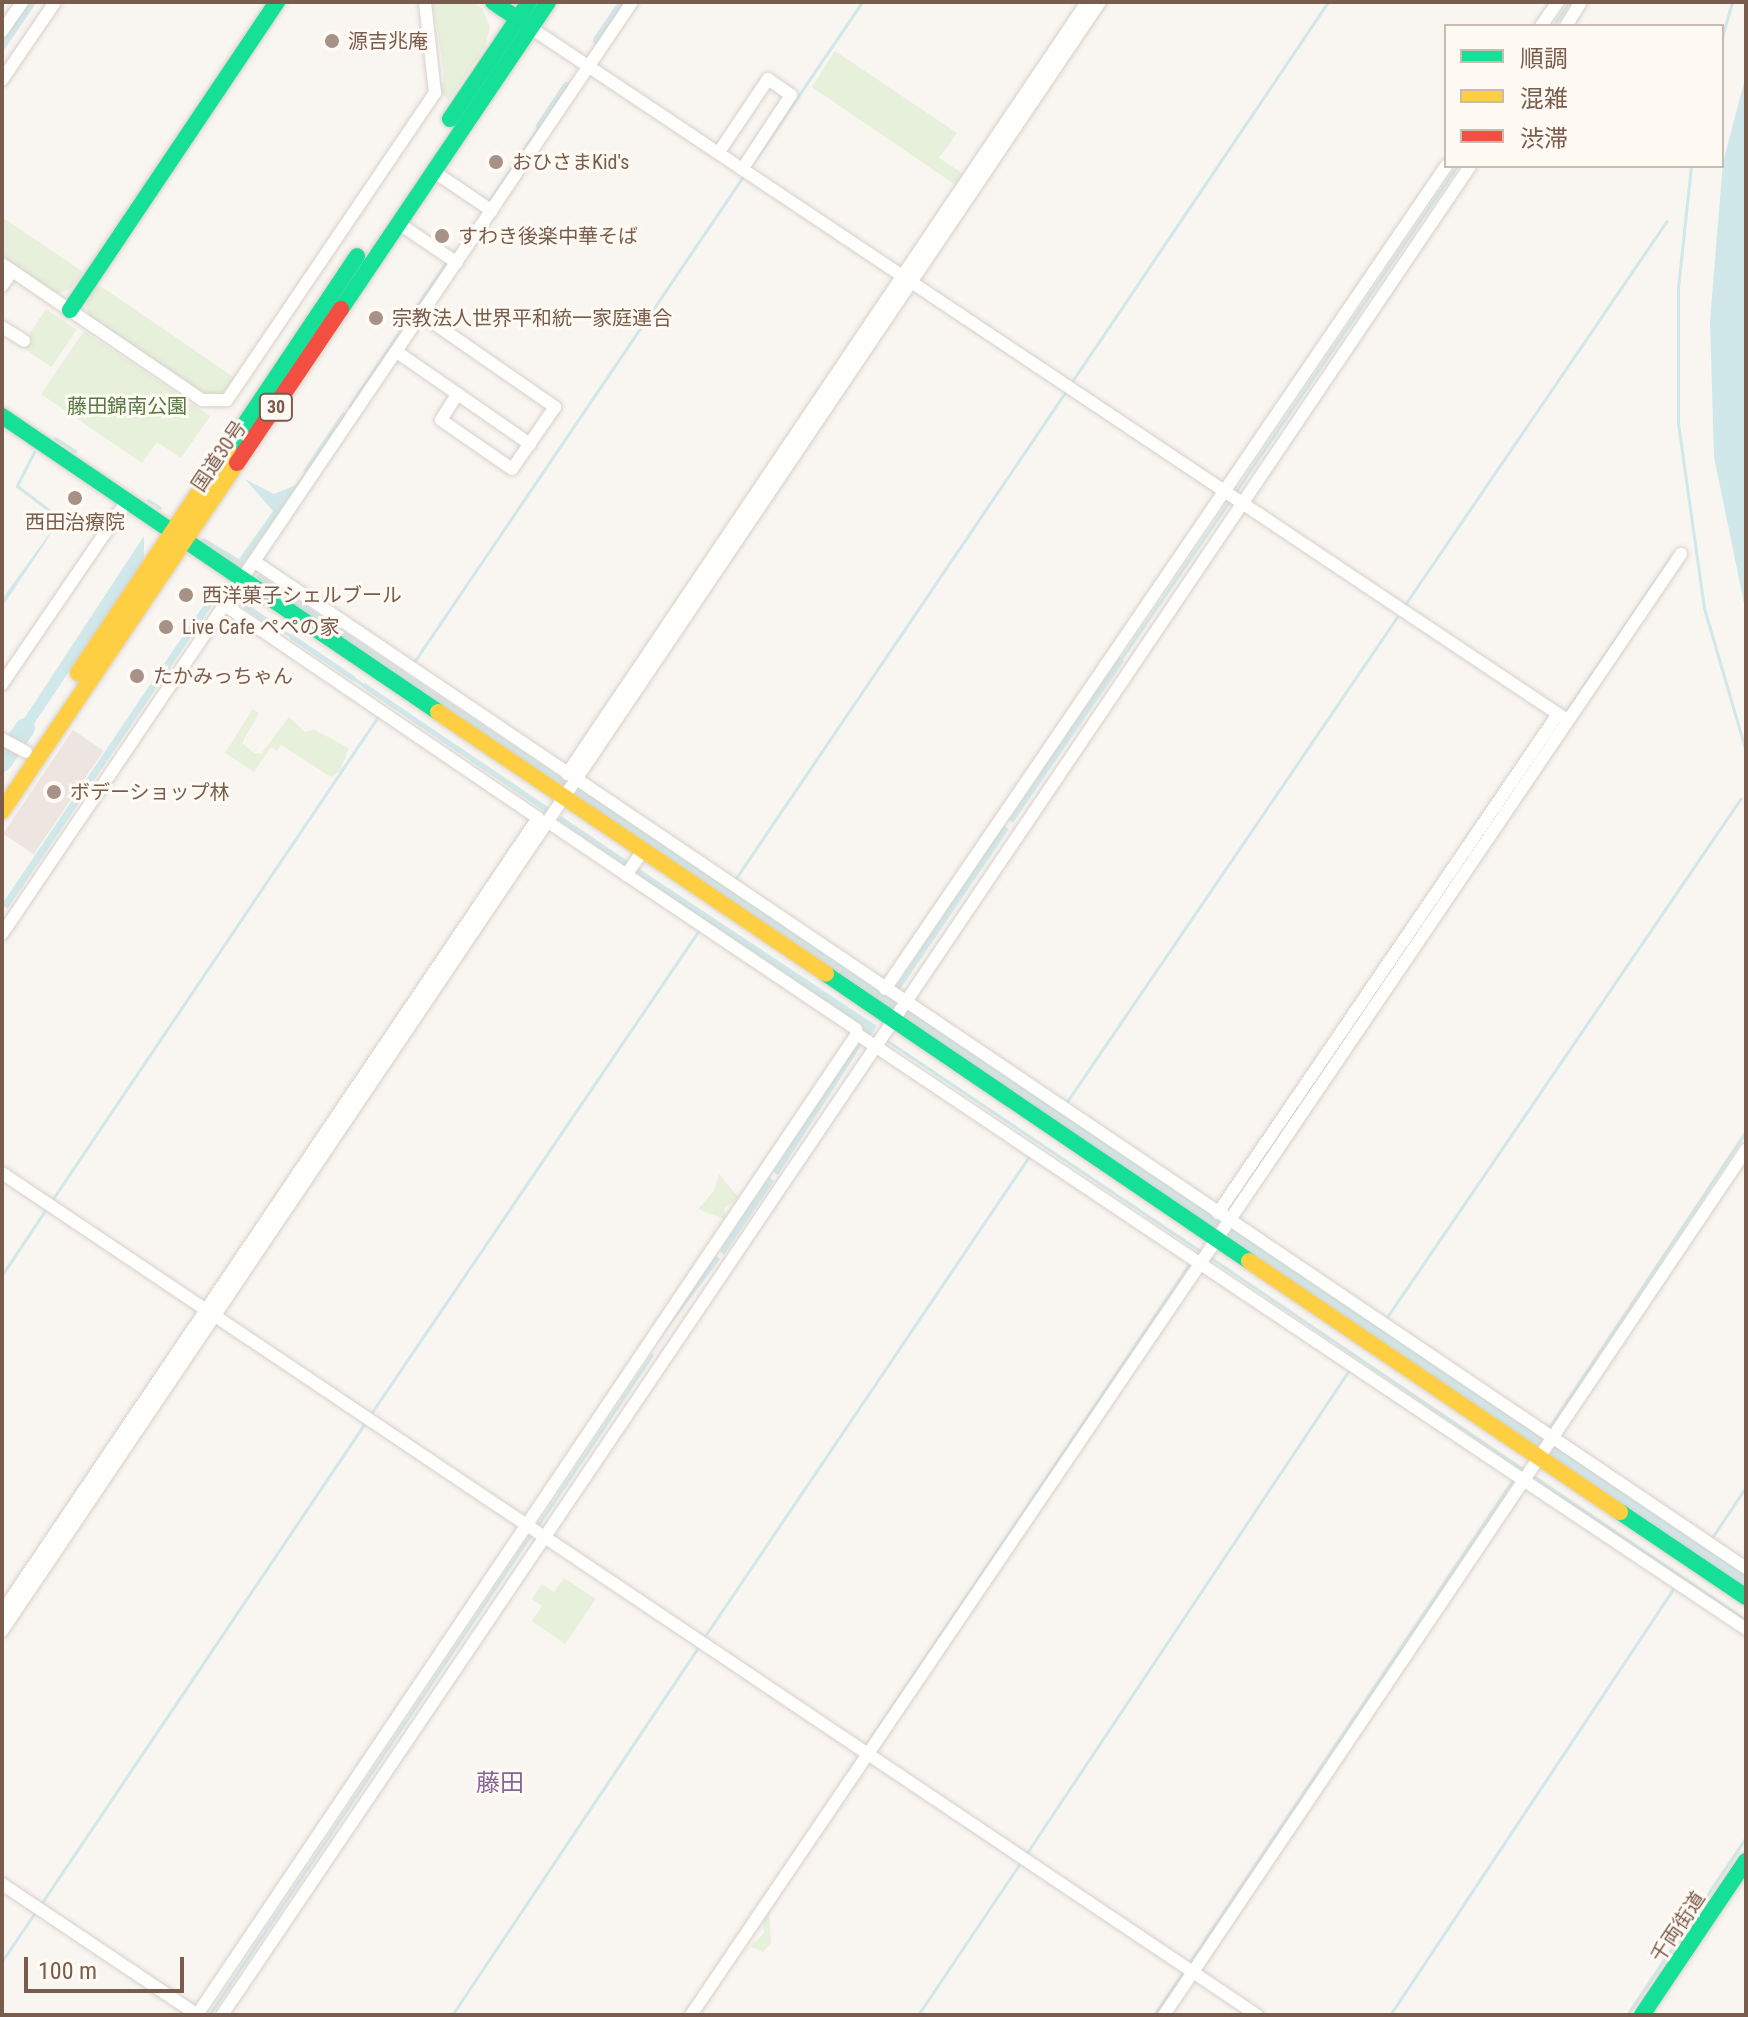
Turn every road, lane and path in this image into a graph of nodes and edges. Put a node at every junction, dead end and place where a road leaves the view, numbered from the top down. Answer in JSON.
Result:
{"nodes":[{"id":1,"x":22,"y":2,"type":"edge"},
{"id":2,"x":55,"y":2,"type":"edge"},
{"id":3,"x":277,"y":2,"type":"edge"},
{"id":4,"x":425,"y":2,"type":"edge"},
{"id":5,"x":493,"y":2,"type":"edge"},
{"id":6,"x":529,"y":2,"type":"edge"},
{"id":7,"x":548,"y":2,"type":"edge"},
{"id":8,"x":632,"y":2,"type":"edge"},
{"id":9,"x":1087,"y":2,"type":"edge"},
{"id":10,"x":1100,"y":2,"type":"edge"},
{"id":11,"x":1565,"y":5,"type":"edge"},
{"id":12,"x":524,"y":23,"type":"junction"},
{"id":13,"x":1543,"y":24,"type":"edge"},
{"id":14,"x":2,"y":31,"type":"edge"},
{"id":15,"x":589,"y":65,"type":"junction"},
{"id":16,"x":2,"y":80,"type":"edge"},
{"id":17,"x":719,"y":152,"type":"junction"},
{"id":18,"x":743,"y":168,"type":"junction"},
{"id":19,"x":1445,"y":168,"type":"edge"},
{"id":20,"x":1469,"y":168,"type":"edge"},
{"id":21,"x":433,"y":171,"type":"junction"},
{"id":22,"x":487,"y":208,"type":"junction"},
{"id":23,"x":398,"y":223,"type":"junction"},
{"id":24,"x":457,"y":263,"type":"junction"},
{"id":25,"x":7,"y":268,"type":"edge"},
{"id":26,"x":907,"y":278,"type":"junction"},
{"id":27,"x":2,"y":286,"type":"edge"},
{"id":28,"x":70,"y":310,"type":"junction"},
{"id":29,"x":422,"y":315,"type":"junction"},
{"id":30,"x":2,"y":327,"type":"edge"},
{"id":31,"x":24,"y":341,"type":"dead end"},
{"id":32,"x":397,"y":352,"type":"junction"},
{"id":33,"x":457,"y":394,"type":"junction"},
{"id":34,"x":2,"y":416,"type":"edge"},
{"id":35,"x":530,"y":444,"type":"junction"},
{"id":36,"x":1232,"y":497,"type":"junction"},
{"id":37,"x":127,"y":501,"type":"junction"},
{"id":38,"x":179,"y":537,"type":"junction"},
{"id":39,"x":1681,"y":554,"type":"dead end"},
{"id":40,"x":255,"y":562,"type":"junction"},
{"id":41,"x":242,"y":581,"type":"junction"},
{"id":42,"x":226,"y":606,"type":"junction"},
{"id":43,"x":1124,"y":656,"type":"junction"},
{"id":44,"x":2,"y":684,"type":"edge"},
{"id":45,"x":1562,"y":717,"type":"junction"},
{"id":46,"x":14,"y":744,"type":"edge"},
{"id":47,"x":2,"y":787,"type":"edge"},
{"id":48,"x":557,"y":805,"type":"junction"},
{"id":49,"x":2,"y":811,"type":"edge"},
{"id":50,"x":1009,"y":825,"type":"junction"},
{"id":51,"x":633,"y":865,"type":"junction"},
{"id":52,"x":2,"y":934,"type":"edge"},
{"id":53,"x":883,"y":1019,"type":"junction"},
{"id":54,"x":1746,"y":1150,"type":"edge"},
{"id":55,"x":2,"y":1173,"type":"edge"},
{"id":56,"x":1209,"y":1240,"type":"junction"},
{"id":57,"x":210,"y":1313,"type":"junction"},
{"id":58,"x":1533,"y":1462,"type":"junction"},
{"id":59,"x":534,"y":1531,"type":"junction"},
{"id":60,"x":1746,"y":1568,"type":"edge"},
{"id":61,"x":1746,"y":1597,"type":"edge"},
{"id":62,"x":2,"y":1612,"type":"edge"},
{"id":63,"x":1746,"y":1629,"type":"edge"},
{"id":64,"x":2,"y":1631,"type":"edge"},
{"id":65,"x":863,"y":1753,"type":"junction"},
{"id":66,"x":1746,"y":1861,"type":"edge"},
{"id":67,"x":2,"y":1884,"type":"edge"},
{"id":68,"x":1188,"y":1969,"type":"junction"},
{"id":69,"x":1647,"y":2013,"type":"edge"},
{"id":70,"x":197,"y":2015,"type":"edge"},
{"id":71,"x":222,"y":2015,"type":"edge"},
{"id":72,"x":691,"y":2015,"type":"edge"},
{"id":73,"x":1164,"y":2015,"type":"edge"},
{"id":74,"x":1257,"y":2015,"type":"edge"}],
"edges":[{"from":1,"to":14,"type":"street"},
{"from":2,"to":16,"type":"street"},
{"from":3,"to":28,"type":"main road"},
{"from":4,"to":28,"type":"street"},
{"from":5,"to":12,"type":"main road"},
{"from":6,"to":12,"type":"main road","name":"国道30号","number":"30"},
{"from":7,"to":12,"type":"main road","name":"国道30号","number":"30"},
{"from":8,"to":15,"type":"street"},
{"from":9,"to":26,"type":"street"},
{"from":10,"to":26,"type":"street"},
{"from":11,"to":13,"type":"street"},
{"from":12,"to":15,"type":"street"},
{"from":12,"to":21,"type":"main road","name":"国道30号","number":"30"},
{"from":12,"to":38,"type":"main road","name":"国道30号","number":"30"},
{"from":15,"to":17,"type":"street"},
{"from":15,"to":22,"type":"street"},
{"from":17,"to":18,"type":"street"},
{"from":17,"to":18,"type":"street"},
{"from":18,"to":26,"type":"street"},
{"from":19,"to":36,"type":"street"},
{"from":20,"to":36,"type":"street"},
{"from":21,"to":22,"type":"street"},
{"from":21,"to":23,"type":"main road","name":"国道30号","number":"30"},
{"from":22,"to":24,"type":"street"},
{"from":23,"to":24,"type":"street"},
{"from":23,"to":38,"type":"main road","name":"国道30号","number":"30"},
{"from":24,"to":29,"type":"street"},
{"from":25,"to":27,"type":"street"},
{"from":25,"to":28,"type":"street"},
{"from":26,"to":36,"type":"street"},
{"from":26,"to":48,"type":"street"},
{"from":29,"to":32,"type":"street"},
{"from":29,"to":35,"type":"street"},
{"from":30,"to":31,"type":"street"},
{"from":32,"to":33,"type":"street"},
{"from":32,"to":40,"type":"street"},
{"from":33,"to":35,"type":"street"},
{"from":33,"to":35,"type":"street"},
{"from":34,"to":37,"type":"main road"},
{"from":36,"to":43,"type":"street"},
{"from":36,"to":43,"type":"street"},
{"from":36,"to":45,"type":"street"},
{"from":37,"to":38,"type":"main road"},
{"from":37,"to":44,"type":"street"},
{"from":38,"to":41,"type":"main road"},
{"from":38,"to":46,"type":"main road","name":"国道30号","number":"30"},
{"from":38,"to":49,"type":"main road","name":"国道30号","number":"30"},
{"from":39,"to":45,"type":"street"},
{"from":40,"to":41,"type":"street"},
{"from":40,"to":48,"type":"street"},
{"from":41,"to":42,"type":"street"},
{"from":41,"to":48,"type":"main road"},
{"from":42,"to":48,"type":"street"},
{"from":42,"to":52,"type":"street"},
{"from":43,"to":50,"type":"street"},
{"from":43,"to":50,"type":"street"},
{"from":45,"to":56,"type":"street"},
{"from":46,"to":47,"type":"main road","name":"国道30号","number":"30"},
{"from":48,"to":51,"type":"main road"},
{"from":48,"to":51,"type":"street"},
{"from":48,"to":53,"type":"street"},
{"from":48,"to":57,"type":"street"},
{"from":50,"to":53,"type":"street"},
{"from":50,"to":53,"type":"street"},
{"from":51,"to":53,"type":"main road"},
{"from":51,"to":53,"type":"street"},
{"from":53,"to":56,"type":"main road"},
{"from":53,"to":56,"type":"street"},
{"from":53,"to":56,"type":"street"},
{"from":53,"to":59,"type":"street"},
{"from":53,"to":59,"type":"street"},
{"from":54,"to":58,"type":"street"},
{"from":55,"to":57,"type":"street"},
{"from":56,"to":58,"type":"main road"},
{"from":56,"to":58,"type":"street"},
{"from":56,"to":58,"type":"street"},
{"from":56,"to":65,"type":"street"},
{"from":57,"to":59,"type":"street"},
{"from":57,"to":62,"type":"street"},
{"from":57,"to":64,"type":"street"},
{"from":58,"to":60,"type":"street"},
{"from":58,"to":61,"type":"main road"},
{"from":58,"to":63,"type":"street"},
{"from":58,"to":68,"type":"street"},
{"from":59,"to":65,"type":"street"},
{"from":59,"to":70,"type":"street"},
{"from":59,"to":71,"type":"street"},
{"from":65,"to":68,"type":"street"},
{"from":65,"to":72,"type":"street"},
{"from":66,"to":69,"type":"main road","name":"千両街道"},
{"from":67,"to":70,"type":"street"},
{"from":68,"to":73,"type":"street"},
{"from":68,"to":74,"type":"street"}]}
